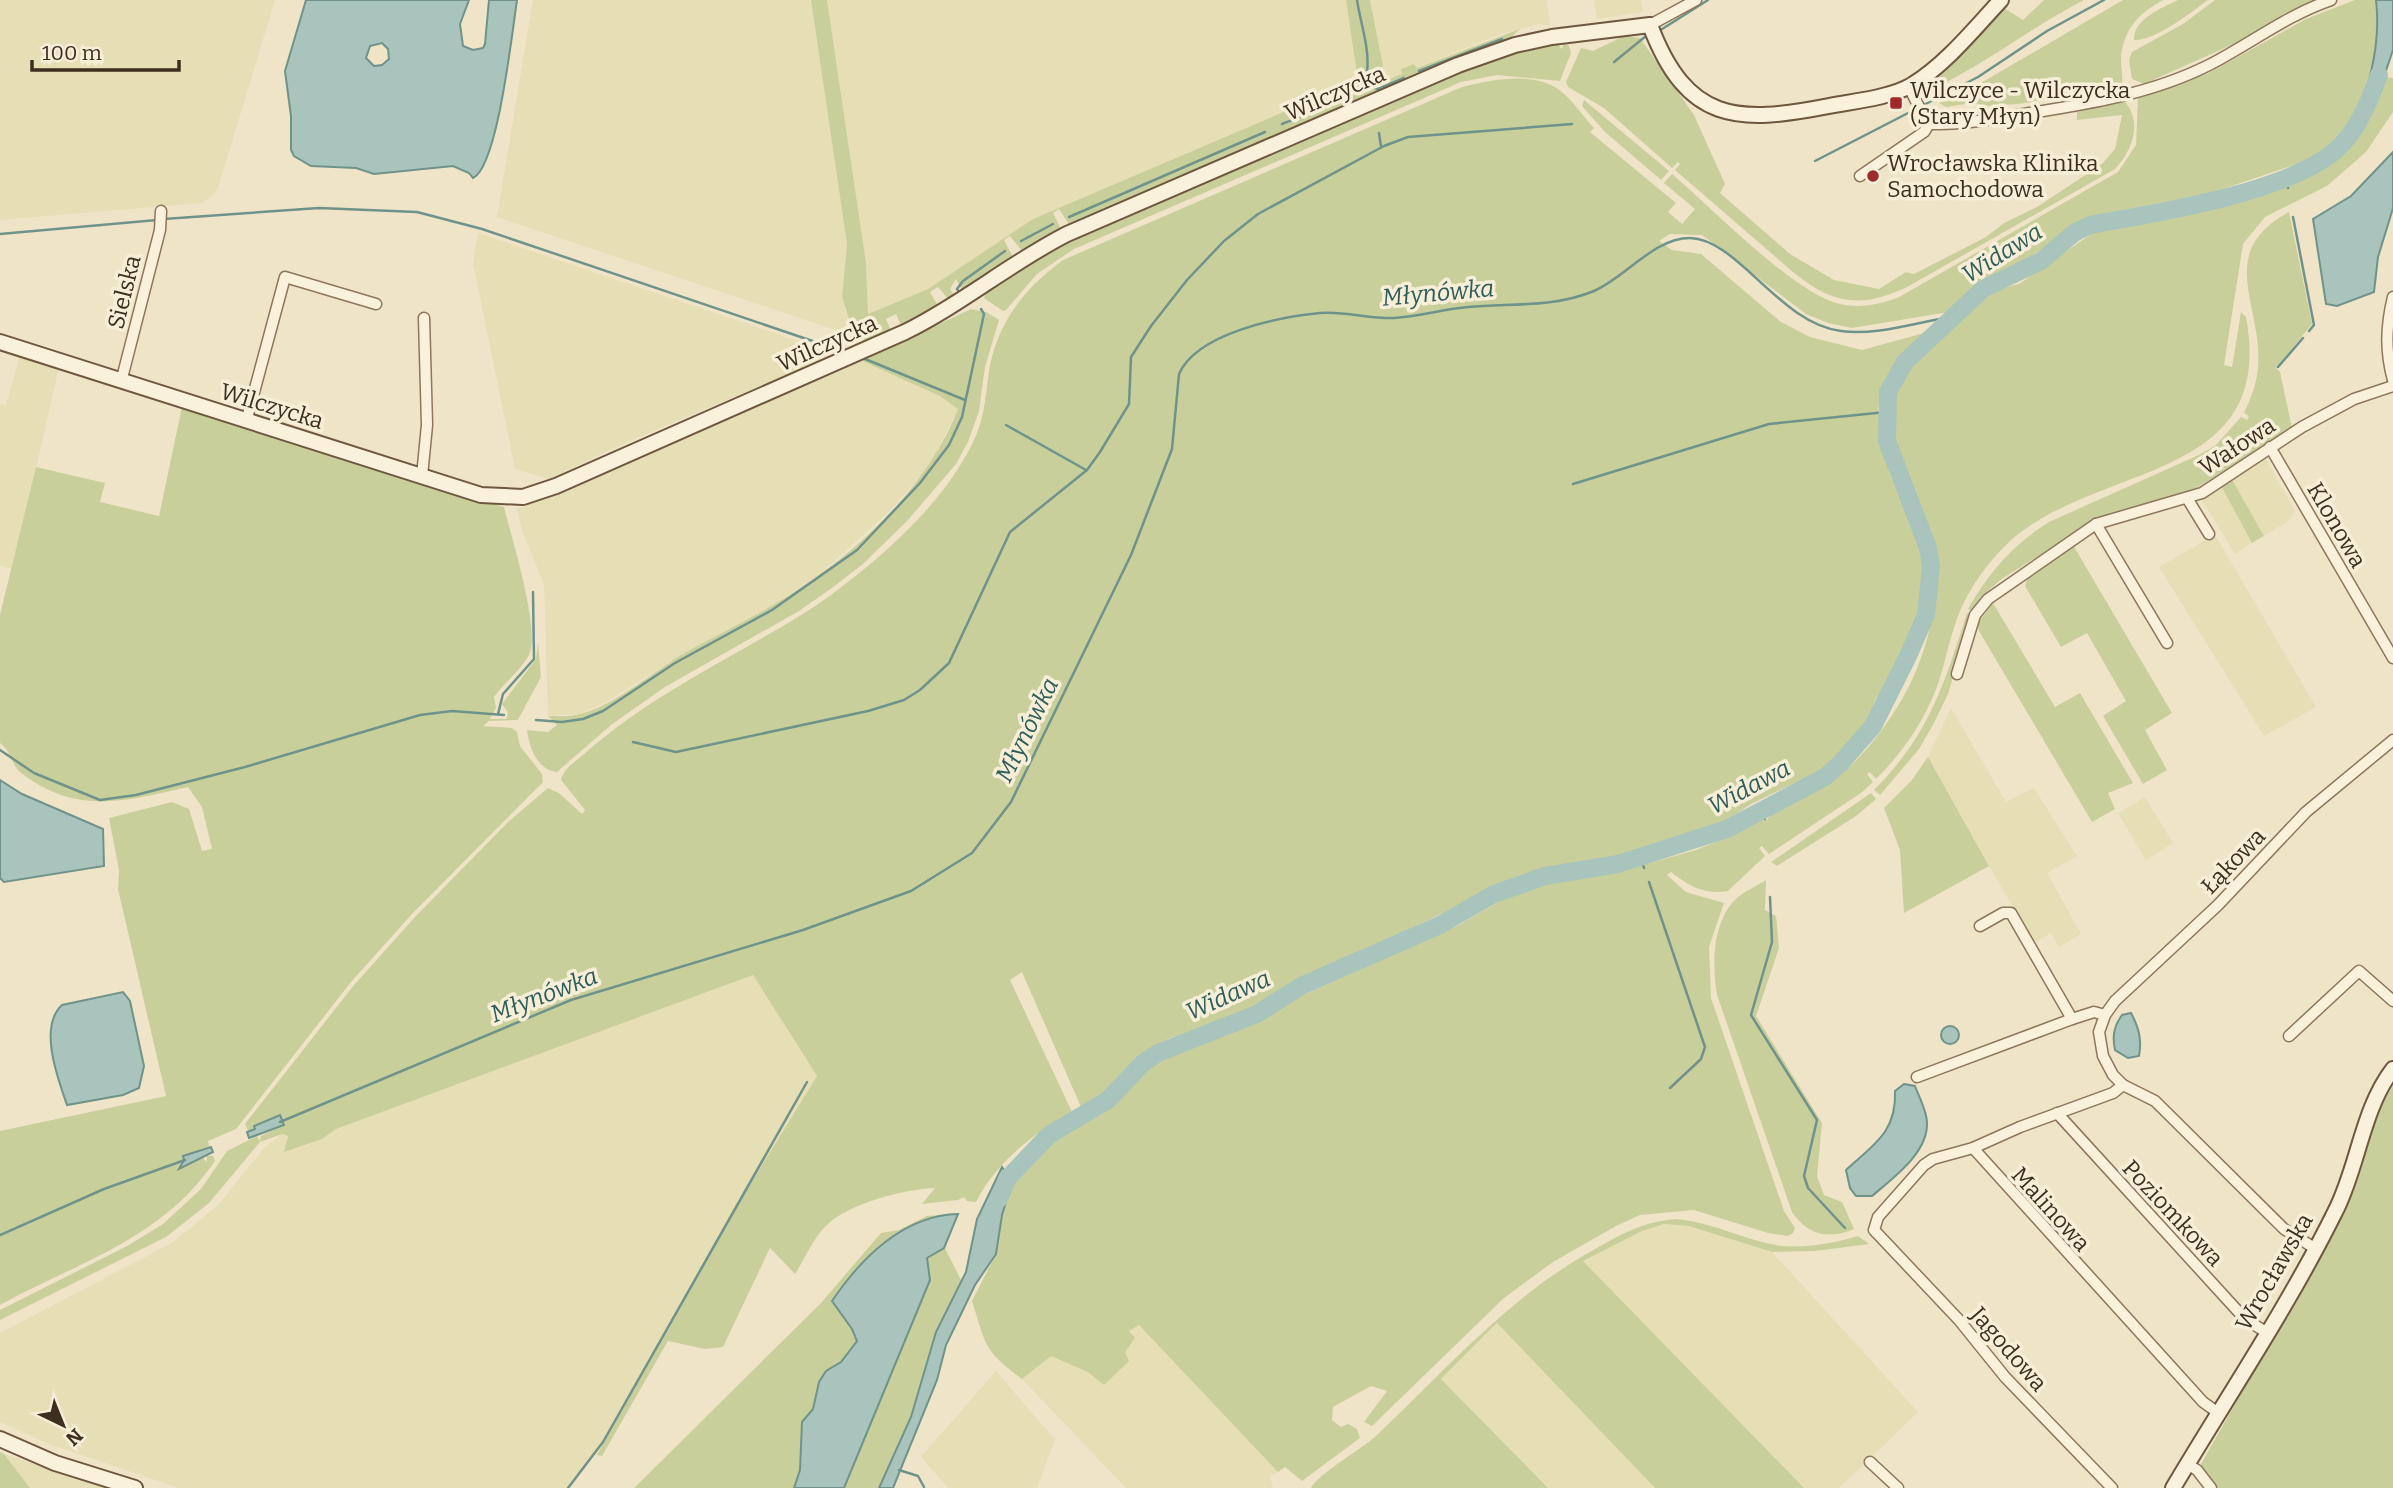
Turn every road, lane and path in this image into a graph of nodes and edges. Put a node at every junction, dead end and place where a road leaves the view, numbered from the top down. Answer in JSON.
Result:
{"nodes":[{"id":1,"x":1696,"y":0,"type":"edge"},
{"id":2,"x":2001,"y":0,"type":"edge"},
{"id":3,"x":2331,"y":0,"type":"edge"},
{"id":4,"x":1650,"y":25,"type":"junction"},
{"id":5,"x":1912,"y":92,"type":"junction"},
{"id":6,"x":1926,"y":120,"type":"junction"},
{"id":7,"x":1860,"y":176,"type":"dead end"},
{"id":8,"x":161,"y":211,"type":"dead end"},
{"id":9,"x":2393,"y":297,"type":"edge"},
{"id":10,"x":376,"y":304,"type":"dead end"},
{"id":11,"x":424,"y":318,"type":"dead end"},
{"id":12,"x":0,"y":342,"type":"edge"},
{"id":13,"x":2393,"y":380,"type":"edge"},
{"id":14,"x":121,"y":382,"type":"junction"},
{"id":15,"x":2393,"y":386,"type":"edge"},
{"id":16,"x":246,"y":422,"type":"junction"},
{"id":17,"x":2270,"y":447,"type":"junction"},
{"id":18,"x":422,"y":476,"type":"junction"},
{"id":19,"x":2187,"y":498,"type":"junction"},
{"id":20,"x":2096,"y":524,"type":"junction"},
{"id":21,"x":2209,"y":534,"type":"dead end"},
{"id":22,"x":2167,"y":643,"type":"dead end"},
{"id":23,"x":2393,"y":657,"type":"edge"},
{"id":24,"x":1957,"y":674,"type":"dead end"},
{"id":25,"x":2393,"y":740,"type":"edge"},
{"id":26,"x":1980,"y":926,"type":"dead end"},
{"id":27,"x":2393,"y":1001,"type":"edge"},
{"id":28,"x":2105,"y":1014,"type":"junction"},
{"id":29,"x":2072,"y":1019,"type":"junction"},
{"id":30,"x":2289,"y":1036,"type":"dead end"},
{"id":31,"x":2393,"y":1069,"type":"edge"},
{"id":32,"x":1917,"y":1077,"type":"dead end"},
{"id":33,"x":2123,"y":1085,"type":"junction"},
{"id":34,"x":2057,"y":1114,"type":"junction"},
{"id":35,"x":1973,"y":1148,"type":"junction"},
{"id":36,"x":2316,"y":1250,"type":"junction"},
{"id":37,"x":2266,"y":1332,"type":"junction"},
{"id":38,"x":2217,"y":1412,"type":"junction"},
{"id":39,"x":0,"y":1439,"type":"edge"},
{"id":40,"x":1870,"y":1462,"type":"dead end"},
{"id":41,"x":2187,"y":1464,"type":"junction"},
{"id":42,"x":135,"y":1488,"type":"edge"},
{"id":43,"x":1898,"y":1488,"type":"edge"},
{"id":44,"x":2112,"y":1488,"type":"edge"},
{"id":45,"x":2172,"y":1488,"type":"edge"},
{"id":46,"x":2211,"y":1488,"type":"edge"}],
"edges":[{"from":1,"to":4,"type":"street","name":"Wilczycka"},
{"from":2,"to":5,"type":"street"},
{"from":3,"to":6,"type":"street"},
{"from":4,"to":5,"type":"street"},
{"from":4,"to":18,"type":"street","name":"Wilczycka"},
{"from":5,"to":6,"type":"street"},
{"from":6,"to":7,"type":"street"},
{"from":8,"to":14,"type":"street","name":"Sielska"},
{"from":9,"to":13,"type":"street"},
{"from":10,"to":16,"type":"street"},
{"from":11,"to":18,"type":"street"},
{"from":12,"to":14,"type":"street","name":"Wilczycka"},
{"from":14,"to":16,"type":"street","name":"Wilczycka"},
{"from":15,"to":17,"type":"street","name":"Wałowa"},
{"from":16,"to":18,"type":"street","name":"Wilczycka"},
{"from":17,"to":19,"type":"street","name":"Wałowa"},
{"from":17,"to":23,"type":"street","name":"Klonowa"},
{"from":19,"to":20,"type":"street","name":"Wałowa"},
{"from":19,"to":21,"type":"street"},
{"from":20,"to":22,"type":"street"},
{"from":20,"to":24,"type":"street","name":"Wałowa"},
{"from":25,"to":28,"type":"street","name":"Łąkowa"},
{"from":26,"to":29,"type":"street"},
{"from":27,"to":30,"type":"street"},
{"from":28,"to":29,"type":"street"},
{"from":28,"to":33,"type":"street"},
{"from":29,"to":32,"type":"street"},
{"from":31,"to":36,"type":"street","name":"Wrocławska"},
{"from":33,"to":34,"type":"street","name":"Malinowa"},
{"from":33,"to":36,"type":"street"},
{"from":34,"to":35,"type":"street","name":"Malinowa"},
{"from":34,"to":37,"type":"street","name":"Poziomkowa"},
{"from":35,"to":38,"type":"street","name":"Malinowa"},
{"from":35,"to":44,"type":"street","name":"Jagodowa"},
{"from":36,"to":37,"type":"street","name":"Wrocławska"},
{"from":37,"to":38,"type":"street","name":"Wrocławska"},
{"from":38,"to":41,"type":"street","name":"Wrocławska"},
{"from":39,"to":42,"type":"street"},
{"from":40,"to":43,"type":"street"},
{"from":41,"to":45,"type":"street","name":"Wrocławska"},
{"from":41,"to":46,"type":"street"}]}
